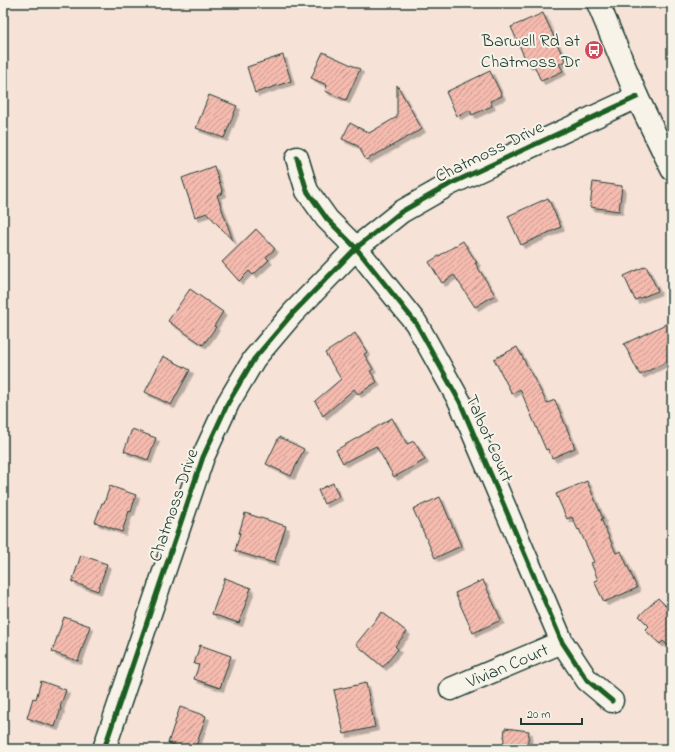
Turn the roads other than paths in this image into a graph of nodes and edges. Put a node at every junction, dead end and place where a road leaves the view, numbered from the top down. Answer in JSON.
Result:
{"nodes":[{"id":1,"x":598,"y":3,"type":"edge"},
{"id":2,"x":637,"y":97,"type":"junction"},
{"id":3,"x":297,"y":158,"type":"dead end"},
{"id":4,"x":672,"y":169,"type":"edge"},
{"id":5,"x":356,"y":248,"type":"junction"},
{"id":6,"x":562,"y":642,"type":"junction"},
{"id":7,"x":451,"y":689,"type":"dead end"},
{"id":8,"x":612,"y":701,"type":"dead end"},
{"id":9,"x":104,"y":749,"type":"edge"}],
"edges":[{"from":1,"to":2,"type":"street"},
{"from":2,"to":4,"type":"street"},
{"from":2,"to":5,"type":"street","name":"Chatmoss Drive"},
{"from":3,"to":5,"type":"street","name":"Talbot Court"},
{"from":5,"to":6,"type":"street","name":"Talbot Court"},
{"from":5,"to":9,"type":"street","name":"Chatmoss Drive"},
{"from":6,"to":7,"type":"street","name":"Vivian Court"},
{"from":6,"to":8,"type":"street","name":"Talbot Court"}]}
